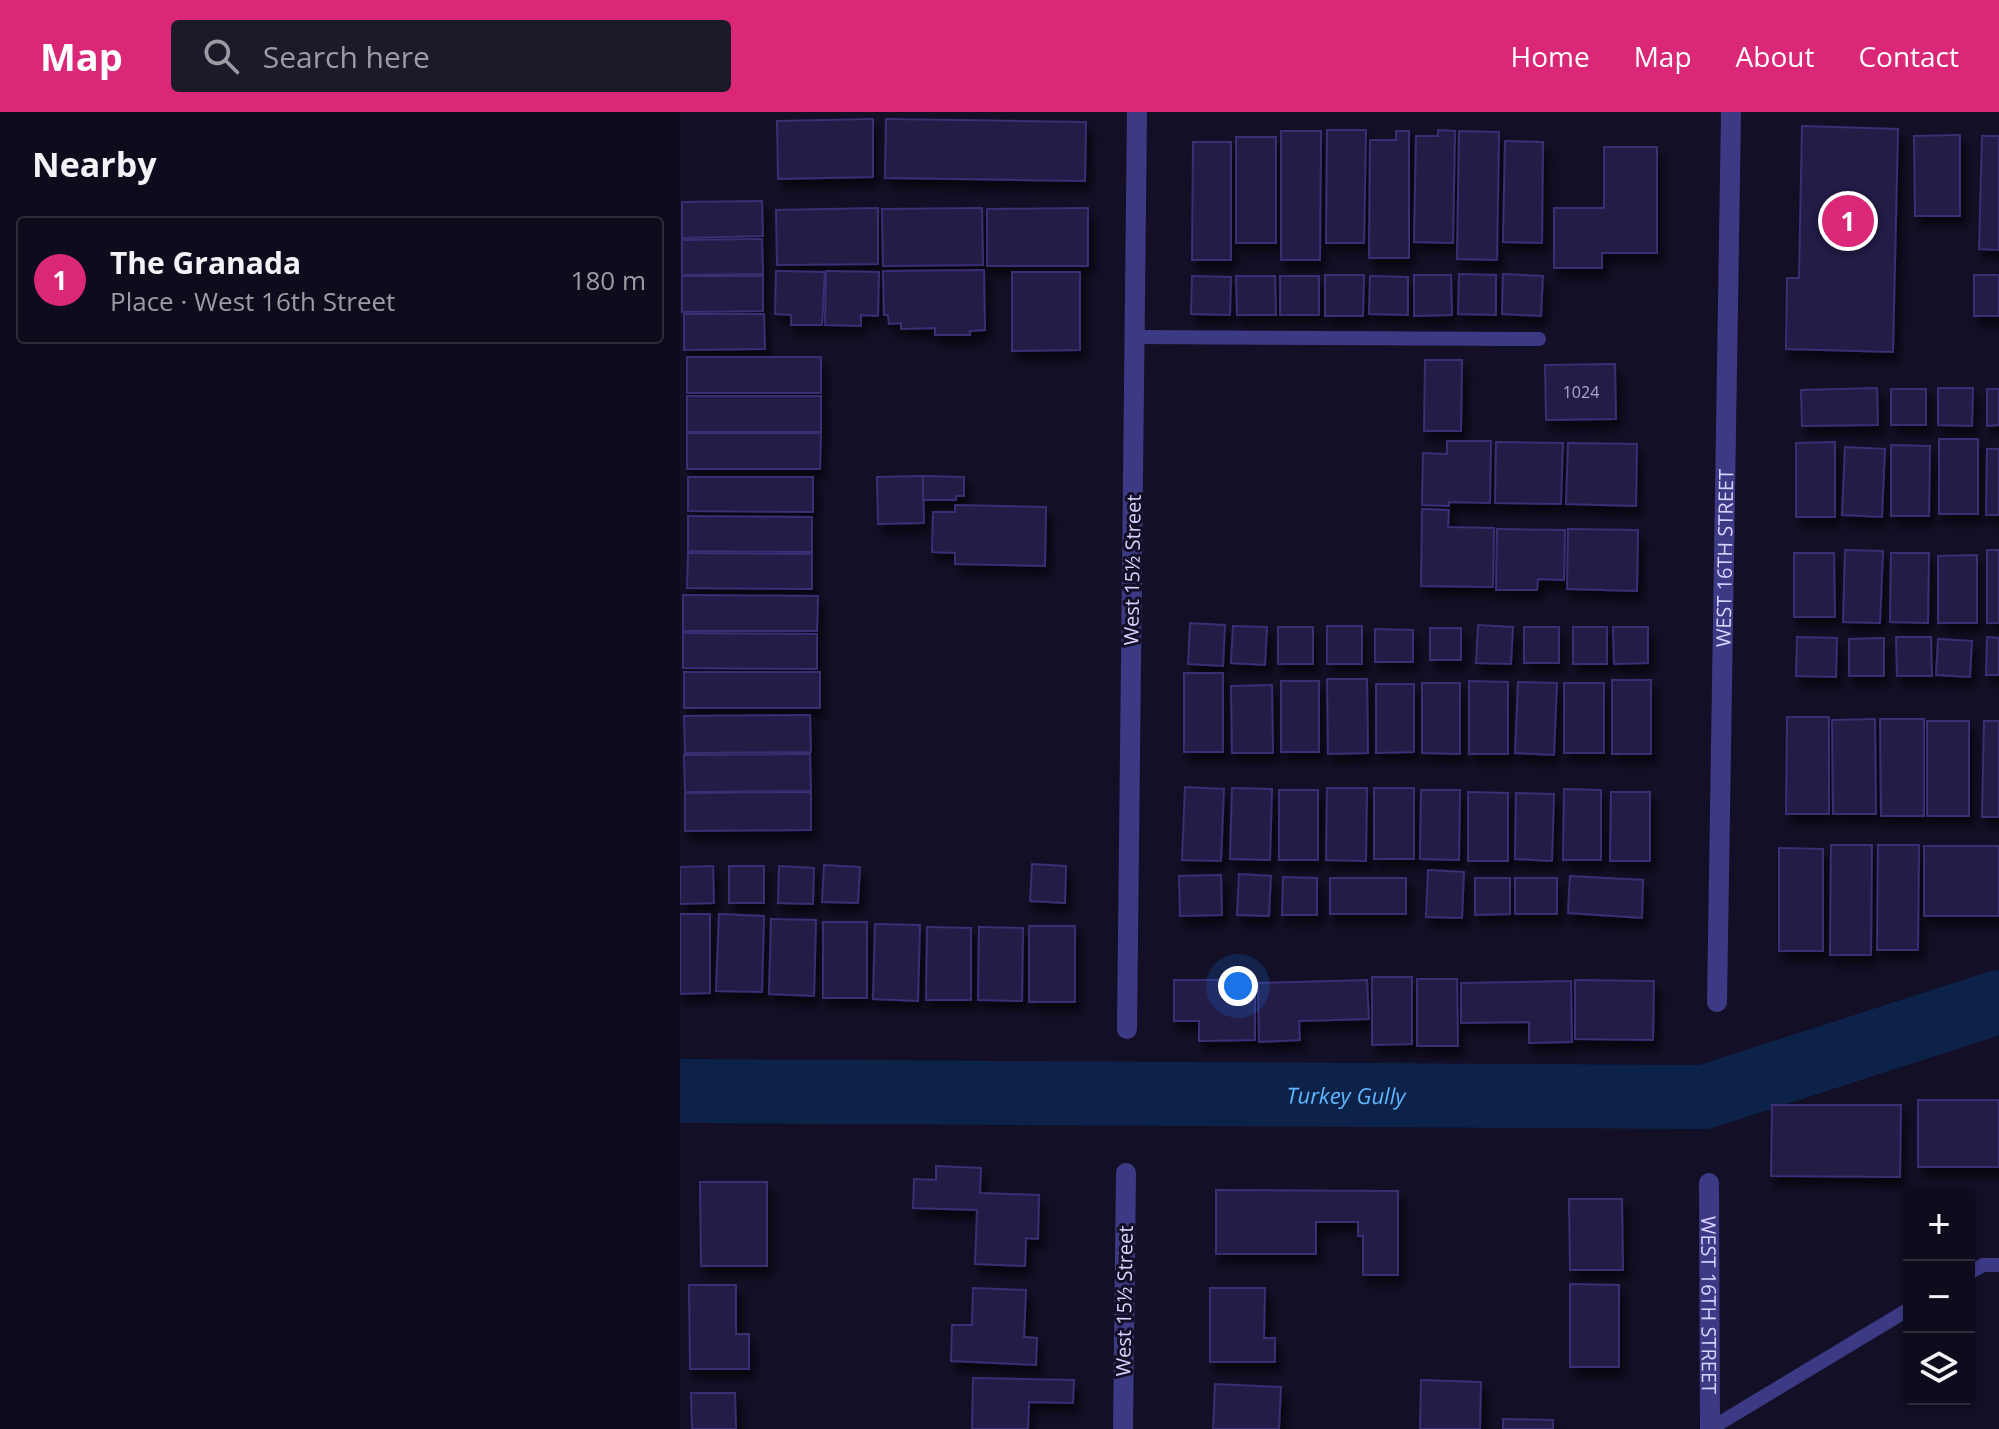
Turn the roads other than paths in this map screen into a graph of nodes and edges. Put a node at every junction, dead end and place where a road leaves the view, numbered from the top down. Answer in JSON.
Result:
{"nodes":[{"id":1,"x":1137,"y":112,"type":"edge"},
{"id":2,"x":1731,"y":112,"type":"edge"},
{"id":3,"x":1135,"y":337,"type":"junction"},
{"id":4,"x":1539,"y":339,"type":"dead end"},
{"id":5,"x":1717,"y":1002,"type":"dead end"},
{"id":6,"x":1127,"y":1029,"type":"dead end"},
{"id":7,"x":1126,"y":1173,"type":"dead end"},
{"id":8,"x":1709,"y":1183,"type":"dead end"},
{"id":9,"x":1999,"y":1265,"type":"edge"},
{"id":10,"x":1975,"y":1270,"type":"edge"},
{"id":11,"x":1903,"y":1313,"type":"edge"},
{"id":12,"x":1123,"y":1429,"type":"edge"},
{"id":13,"x":1710,"y":1429,"type":"edge"}],
"edges":[{"from":1,"to":3,"type":"street","name":"West 15½ Street"},
{"from":2,"to":5,"type":"street","name":"WEST 16TH STREET"},
{"from":3,"to":4,"type":"lane"},
{"from":3,"to":6,"type":"street","name":"West 15½ Street"},
{"from":7,"to":12,"type":"street","name":"West 15½ Street"},
{"from":8,"to":13,"type":"street","name":"WEST 16TH STREET"},
{"from":9,"to":10,"type":"lane"},
{"from":11,"to":13,"type":"lane"}]}
